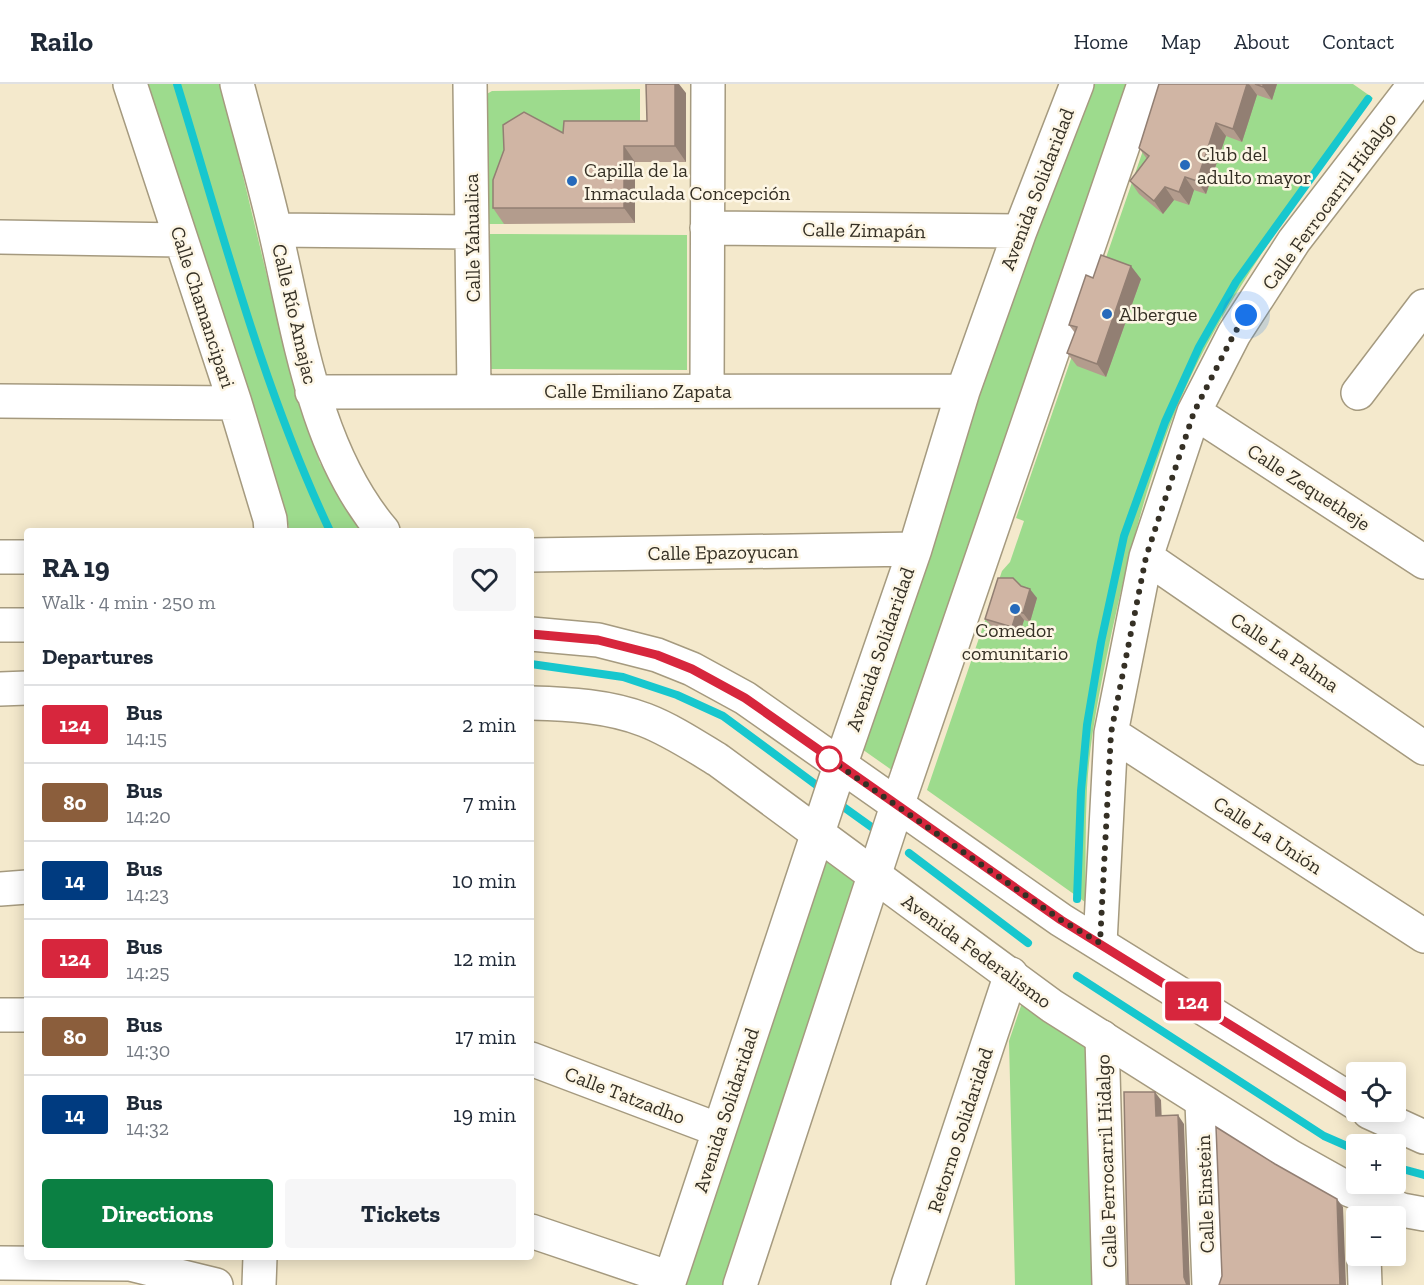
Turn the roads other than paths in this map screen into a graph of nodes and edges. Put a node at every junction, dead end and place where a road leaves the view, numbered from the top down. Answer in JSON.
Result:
{"nodes":[{"id":1,"x":130,"y":84,"type":"edge"},
{"id":2,"x":237,"y":84,"type":"edge"},
{"id":3,"x":470,"y":84,"type":"edge"},
{"id":4,"x":708,"y":84,"type":"edge"},
{"id":5,"x":1077,"y":84,"type":"edge"},
{"id":6,"x":1144,"y":84,"type":"edge"},
{"id":7,"x":1412,"y":90,"type":"edge"},
{"id":8,"x":708,"y":228,"type":"junction"},
{"id":9,"x":276,"y":230,"type":"junction"},
{"id":10,"x":1020,"y":231,"type":"junction"},
{"id":11,"x":472,"y":232,"type":"junction"},
{"id":12,"x":0,"y":237,"type":"edge"},
{"id":13,"x":180,"y":240,"type":"junction"},
{"id":14,"x":1424,"y":306,"type":"edge"},
{"id":15,"x":707,"y":391,"type":"junction"},
{"id":16,"x":963,"y":391,"type":"junction"},
{"id":17,"x":312,"y":392,"type":"junction"},
{"id":18,"x":474,"y":392,"type":"junction"},
{"id":19,"x":1358,"y":393,"type":"dead end"},
{"id":20,"x":0,"y":401,"type":"edge"},
{"id":21,"x":235,"y":403,"type":"junction"},
{"id":22,"x":1194,"y":412,"type":"junction"},
{"id":23,"x":272,"y":528,"type":"edge"},
{"id":24,"x":381,"y":528,"type":"edge"},
{"id":25,"x":915,"y":549,"type":"junction"},
{"id":26,"x":534,"y":555,"type":"edge"},
{"id":27,"x":0,"y":557,"type":"edge"},
{"id":28,"x":24,"y":557,"type":"edge"},
{"id":29,"x":1146,"y":557,"type":"junction"},
{"id":30,"x":1424,"y":562,"type":"edge"},
{"id":31,"x":0,"y":625,"type":"edge"},
{"id":32,"x":24,"y":625,"type":"edge"},
{"id":33,"x":534,"y":634,"type":"edge"},
{"id":34,"x":24,"y":688,"type":"edge"},
{"id":35,"x":0,"y":689,"type":"edge"},
{"id":36,"x":534,"y":702,"type":"edge"},
{"id":37,"x":1111,"y":733,"type":"junction"},
{"id":38,"x":1424,"y":748,"type":"edge"},
{"id":39,"x":840,"y":766,"type":"junction"},
{"id":40,"x":897,"y":806,"type":"junction"},
{"id":41,"x":818,"y":834,"type":"junction"},
{"id":42,"x":875,"y":877,"type":"junction"},
{"id":43,"x":24,"y":887,"type":"edge"},
{"id":44,"x":0,"y":889,"type":"edge"},
{"id":45,"x":1424,"y":936,"type":"edge"},
{"id":46,"x":1100,"y":943,"type":"junction"},
{"id":47,"x":1011,"y":974,"type":"junction"},
{"id":48,"x":0,"y":1015,"type":"edge"},
{"id":49,"x":24,"y":1015,"type":"edge"},
{"id":50,"x":1102,"y":1037,"type":"junction"},
{"id":51,"x":534,"y":1060,"type":"edge"},
{"id":52,"x":1346,"y":1097,"type":"edge"},
{"id":53,"x":1202,"y":1102,"type":"junction"},
{"id":54,"x":1392,"y":1122,"type":"edge"},
{"id":55,"x":719,"y":1130,"type":"junction"},
{"id":56,"x":1424,"y":1137,"type":"edge"},
{"id":57,"x":1366,"y":1206,"type":"edge"},
{"id":58,"x":1406,"y":1211,"type":"edge"},
{"id":59,"x":1424,"y":1214,"type":"edge"},
{"id":60,"x":534,"y":1232,"type":"edge"},
{"id":61,"x":260,"y":1260,"type":"edge"},
{"id":62,"x":0,"y":1263,"type":"edge"},
{"id":63,"x":1364,"y":1266,"type":"edge"},
{"id":64,"x":669,"y":1282,"type":"edge"},
{"id":65,"x":216,"y":1285,"type":"edge"},
{"id":66,"x":259,"y":1285,"type":"edge"},
{"id":67,"x":740,"y":1285,"type":"edge"},
{"id":68,"x":908,"y":1285,"type":"edge"},
{"id":69,"x":1109,"y":1285,"type":"edge"},
{"id":70,"x":1209,"y":1285,"type":"edge"},
{"id":71,"x":1365,"y":1285,"type":"edge"}],
"edges":[{"from":1,"to":13,"type":"street","name":"Calle Chamancipari"},
{"from":2,"to":9,"type":"street","name":"Calle Río Amajac"},
{"from":3,"to":11,"type":"street","name":"Calle Yahualica"},
{"from":4,"to":8,"type":"street"},
{"from":5,"to":10,"type":"street","name":"Avenida Solidaridad"},
{"from":6,"to":40,"type":"street"},
{"from":7,"to":22,"type":"street","name":"Calle Ferrocarril Hidalgo"},
{"from":8,"to":10,"type":"street","name":"Calle Zimapán"},
{"from":8,"to":15,"type":"street"},
{"from":9,"to":11,"type":"street"},
{"from":9,"to":17,"type":"street","name":"Calle Río Amajac"},
{"from":10,"to":16,"type":"street","name":"Avenida Solidaridad"},
{"from":11,"to":18,"type":"street","name":"Calle Yahualica"},
{"from":12,"to":13,"type":"street"},
{"from":13,"to":21,"type":"street","name":"Calle Chamancipari"},
{"from":14,"to":19,"type":"street"},
{"from":15,"to":16,"type":"street","name":"Calle Emiliano Zapata"},
{"from":15,"to":18,"type":"street","name":"Calle Emiliano Zapata"},
{"from":16,"to":25,"type":"street","name":"Avenida Solidaridad"},
{"from":17,"to":18,"type":"street","name":"Calle Emiliano Zapata"},
{"from":17,"to":24,"type":"street","name":"Calle Río Amajac"},
{"from":20,"to":21,"type":"street"},
{"from":21,"to":23,"type":"street","name":"Calle Chamancipari"},
{"from":22,"to":29,"type":"street","name":"Calle Ferrocarril Hidalgo"},
{"from":22,"to":30,"type":"street","name":"Calle Zequetheje"},
{"from":25,"to":26,"type":"street","name":"Calle Epazoyucan"},
{"from":25,"to":39,"type":"street","name":"Avenida Solidaridad"},
{"from":27,"to":28,"type":"street"},
{"from":29,"to":37,"type":"street","name":"Calle Ferrocarril Hidalgo"},
{"from":29,"to":38,"type":"street","name":"Calle La Palma"},
{"from":31,"to":32,"type":"street"},
{"from":33,"to":39,"type":"street"},
{"from":34,"to":35,"type":"street"},
{"from":36,"to":41,"type":"street","name":"Avenida Federalismo"},
{"from":37,"to":45,"type":"street","name":"Calle La Unión"},
{"from":37,"to":46,"type":"street","name":"Calle Ferrocarril Hidalgo"},
{"from":39,"to":40,"type":"street"},
{"from":39,"to":41,"type":"street","name":"Avenida Solidaridad"},
{"from":40,"to":42,"type":"street"},
{"from":40,"to":46,"type":"street"},
{"from":41,"to":42,"type":"street","name":"Avenida Federalismo"},
{"from":41,"to":55,"type":"street","name":"Avenida Solidaridad"},
{"from":42,"to":47,"type":"street","name":"Avenida Federalismo"},
{"from":42,"to":67,"type":"street"},
{"from":43,"to":44,"type":"street"},
{"from":46,"to":52,"type":"street"},
{"from":47,"to":50,"type":"street","name":"Avenida Federalismo"},
{"from":47,"to":68,"type":"street","name":"Retorno Solidaridad"},
{"from":48,"to":49,"type":"street"},
{"from":50,"to":53,"type":"street","name":"Avenida Federalismo"},
{"from":50,"to":69,"type":"street","name":"Calle Ferrocarril Hidalgo"},
{"from":51,"to":55,"type":"street","name":"Calle Tatzadho"},
{"from":53,"to":57,"type":"street","name":"Avenida Federalismo"},
{"from":53,"to":70,"type":"street","name":"Calle Einstein"},
{"from":54,"to":56,"type":"street"},
{"from":55,"to":64,"type":"street","name":"Avenida Solidaridad"},
{"from":58,"to":59,"type":"street","name":"Avenida Federalismo"},
{"from":60,"to":64,"type":"street"},
{"from":61,"to":66,"type":"street"},
{"from":62,"to":65,"type":"street"},
{"from":63,"to":71,"type":"street"}]}
